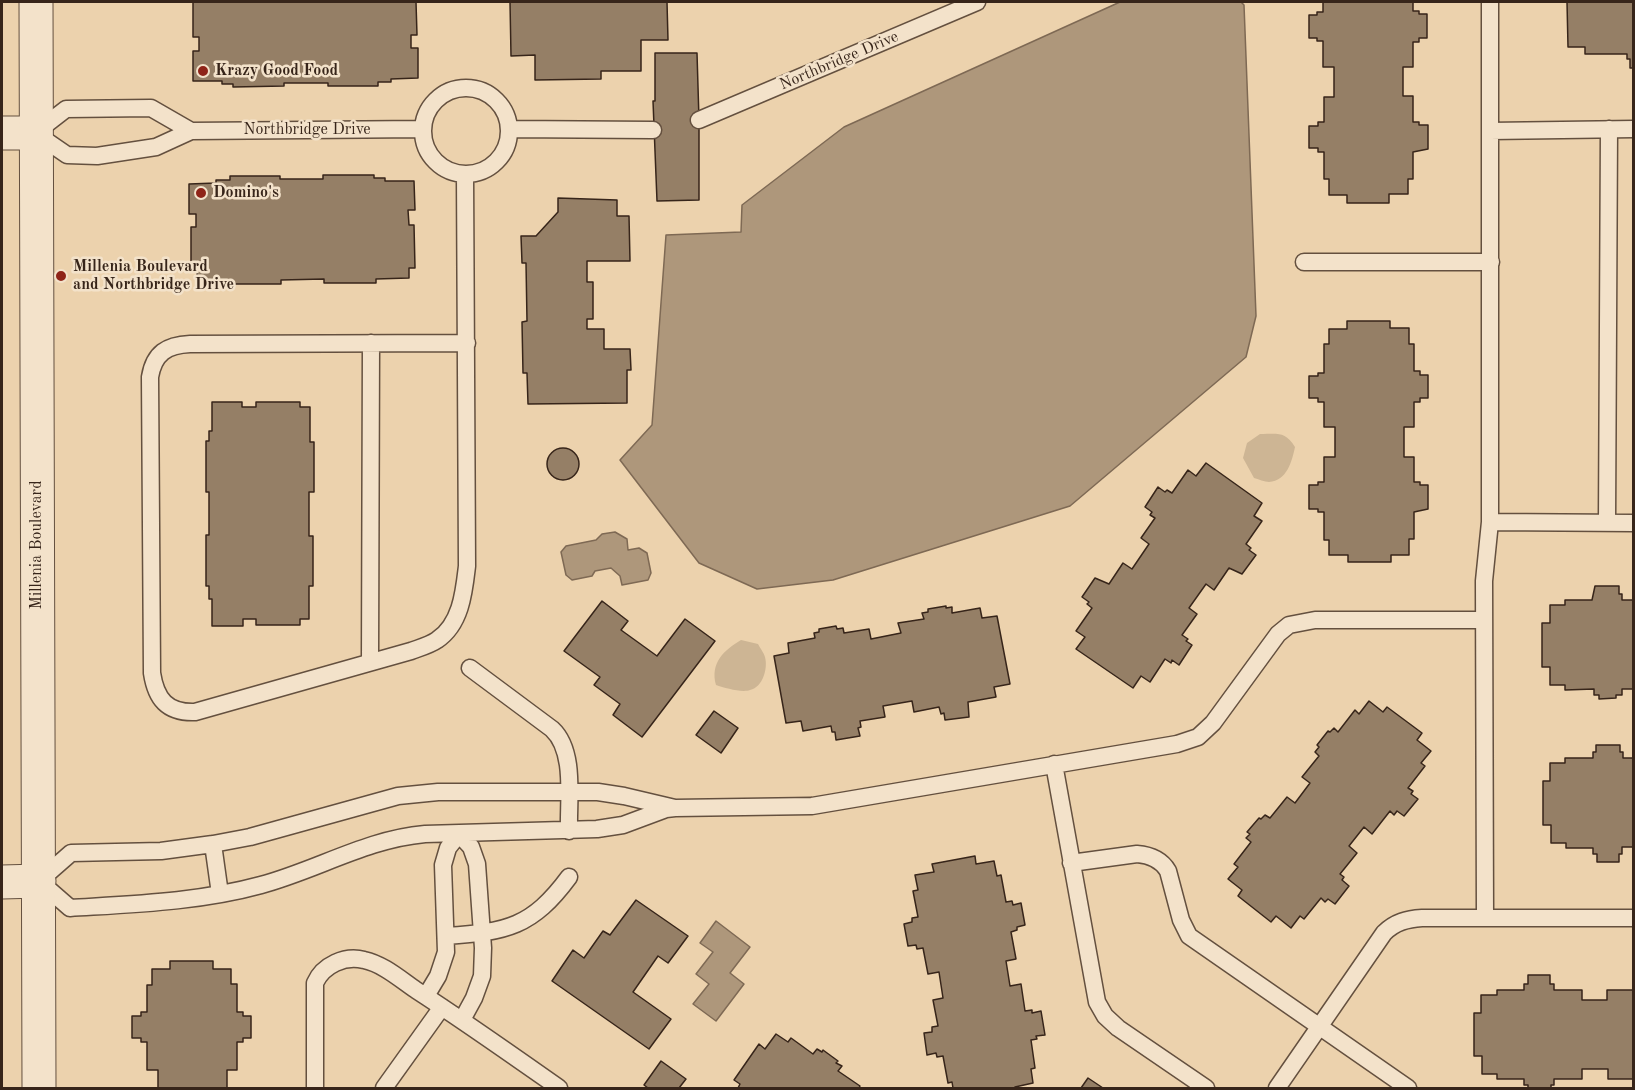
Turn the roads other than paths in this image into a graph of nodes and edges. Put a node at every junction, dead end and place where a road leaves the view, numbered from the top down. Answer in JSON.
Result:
{"nodes":[{"id":1,"x":36,"y":2,"type":"edge"},
{"id":2,"x":977,"y":2,"type":"edge"},
{"id":3,"x":1490,"y":2,"type":"edge"},
{"id":4,"x":699,"y":120,"type":"dead end"},
{"id":5,"x":422,"y":129,"type":"junction"},
{"id":6,"x":509,"y":129,"type":"junction"},
{"id":7,"x":1610,"y":129,"type":"junction"},
{"id":8,"x":1634,"y":129,"type":"edge"},
{"id":9,"x":653,"y":130,"type":"dead end"},
{"id":10,"x":191,"y":131,"type":"junction"},
{"id":11,"x":1490,"y":131,"type":"junction"},
{"id":12,"x":2,"y":133,"type":"edge"},
{"id":13,"x":35,"y":133,"type":"junction"},
{"id":14,"x":465,"y":174,"type":"junction"},
{"id":15,"x":1304,"y":262,"type":"dead end"},
{"id":16,"x":1491,"y":262,"type":"junction"},
{"id":17,"x":371,"y":343,"type":"junction"},
{"id":18,"x":467,"y":343,"type":"junction"},
{"id":19,"x":1490,"y":522,"type":"junction"},
{"id":20,"x":1607,"y":522,"type":"junction"},
{"id":21,"x":1634,"y":523,"type":"edge"},
{"id":22,"x":1484,"y":620,"type":"junction"},
{"id":23,"x":370,"y":661,"type":"junction"},
{"id":24,"x":470,"y":668,"type":"dead end"},
{"id":25,"x":1054,"y":764,"type":"junction"},
{"id":26,"x":568,"y":791,"type":"junction"},
{"id":27,"x":675,"y":808,"type":"junction"},
{"id":28,"x":568,"y":831,"type":"junction"},
{"id":29,"x":459,"y":834,"type":"junction"},
{"id":30,"x":213,"y":844,"type":"junction"},
{"id":31,"x":1071,"y":863,"type":"junction"},
{"id":32,"x":569,"y":877,"type":"dead end"},
{"id":33,"x":39,"y":881,"type":"junction"},
{"id":34,"x":2,"y":882,"type":"edge"},
{"id":35,"x":220,"y":894,"type":"junction"},
{"id":36,"x":1485,"y":918,"type":"junction"},
{"id":37,"x":1634,"y":918,"type":"edge"},
{"id":38,"x":483,"y":933,"type":"junction"},
{"id":39,"x":446,"y":936,"type":"junction"},
{"id":40,"x":426,"y":996,"type":"junction"},
{"id":41,"x":442,"y":1007,"type":"junction"},
{"id":42,"x":462,"y":1020,"type":"junction"},
{"id":43,"x":1319,"y":1026,"type":"junction"},
{"id":44,"x":1406,"y":1088,"type":"edge"},
{"id":45,"x":39,"y":1089,"type":"edge"},
{"id":46,"x":315,"y":1089,"type":"edge"},
{"id":47,"x":384,"y":1089,"type":"edge"},
{"id":48,"x":559,"y":1089,"type":"edge"},
{"id":49,"x":1206,"y":1089,"type":"edge"},
{"id":50,"x":1276,"y":1089,"type":"edge"}],
"edges":[{"from":1,"to":13,"type":"street","name":"Millenia Boulevard"},
{"from":2,"to":4,"type":"lane","name":"Northbridge Drive"},
{"from":3,"to":11,"type":"lane"},
{"from":5,"to":6,"type":"lane"},
{"from":5,"to":10,"type":"lane","name":"Northbridge Drive"},
{"from":5,"to":14,"type":"lane"},
{"from":6,"to":9,"type":"lane"},
{"from":6,"to":14,"type":"lane"},
{"from":7,"to":8,"type":"lane"},
{"from":7,"to":11,"type":"lane"},
{"from":7,"to":20,"type":"lane"},
{"from":10,"to":13,"type":"lane","name":"Northbridge Drive"},
{"from":10,"to":13,"type":"lane"},
{"from":11,"to":16,"type":"lane"},
{"from":12,"to":13,"type":"street"},
{"from":13,"to":33,"type":"street","name":"Millenia Boulevard"},
{"from":14,"to":18,"type":"lane"},
{"from":15,"to":16,"type":"lane"},
{"from":16,"to":19,"type":"lane"},
{"from":17,"to":18,"type":"lane"},
{"from":17,"to":23,"type":"lane"},
{"from":17,"to":23,"type":"lane"},
{"from":18,"to":23,"type":"lane"},
{"from":19,"to":20,"type":"lane"},
{"from":19,"to":22,"type":"lane"},
{"from":20,"to":21,"type":"lane"},
{"from":22,"to":25,"type":"lane"},
{"from":22,"to":36,"type":"lane"},
{"from":24,"to":26,"type":"lane"},
{"from":25,"to":27,"type":"lane"},
{"from":25,"to":31,"type":"lane"},
{"from":26,"to":27,"type":"lane"},
{"from":26,"to":28,"type":"lane"},
{"from":26,"to":30,"type":"lane"},
{"from":27,"to":28,"type":"lane"},
{"from":28,"to":29,"type":"lane"},
{"from":29,"to":35,"type":"lane"},
{"from":29,"to":38,"type":"lane"},
{"from":29,"to":39,"type":"lane"},
{"from":30,"to":33,"type":"lane"},
{"from":30,"to":35,"type":"lane"},
{"from":31,"to":43,"type":"lane"},
{"from":31,"to":49,"type":"lane"},
{"from":32,"to":38,"type":"lane"},
{"from":33,"to":34,"type":"street"},
{"from":33,"to":35,"type":"lane"},
{"from":33,"to":45,"type":"street","name":"Millenia Boulevard"},
{"from":36,"to":37,"type":"lane"},
{"from":36,"to":43,"type":"lane"},
{"from":38,"to":39,"type":"lane"},
{"from":38,"to":42,"type":"lane"},
{"from":39,"to":40,"type":"lane"},
{"from":40,"to":41,"type":"lane"},
{"from":40,"to":46,"type":"lane"},
{"from":41,"to":42,"type":"lane"},
{"from":41,"to":47,"type":"lane"},
{"from":42,"to":48,"type":"lane"},
{"from":43,"to":44,"type":"lane"},
{"from":43,"to":50,"type":"lane"}]}
